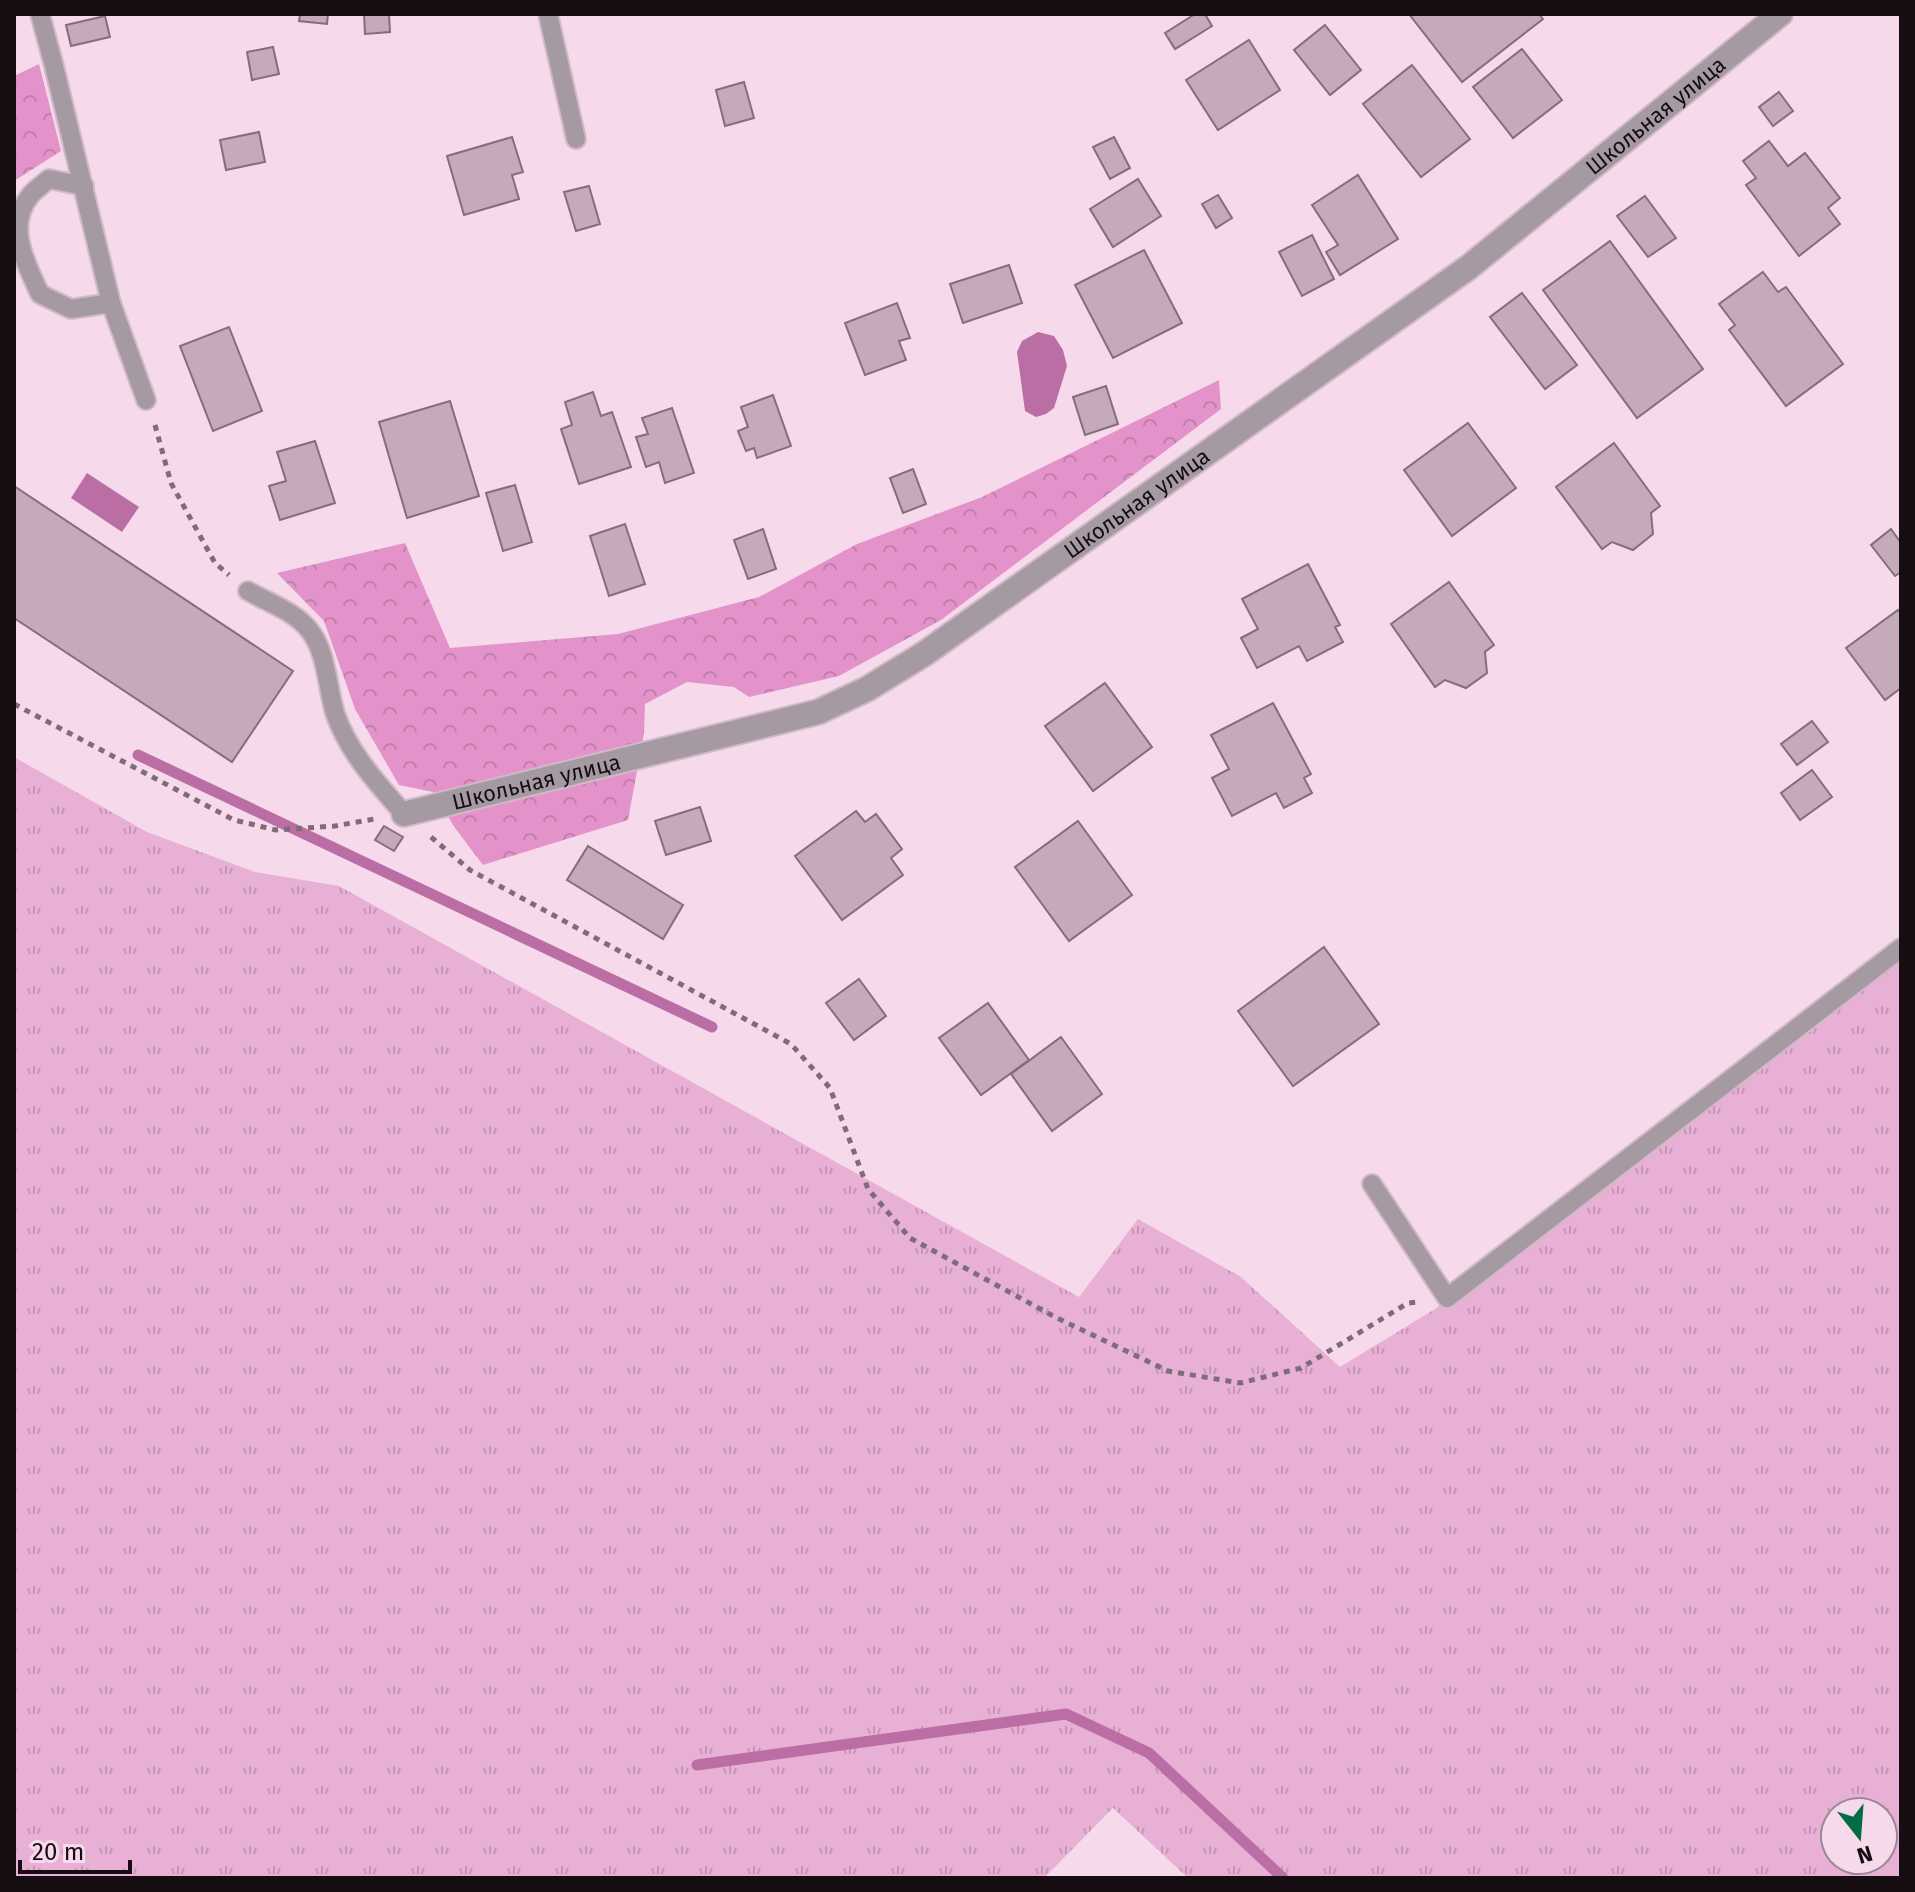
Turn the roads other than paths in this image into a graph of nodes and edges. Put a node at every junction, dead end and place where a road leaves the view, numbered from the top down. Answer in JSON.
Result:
{"nodes":[{"id":1,"x":40,"y":14,"type":"edge"},
{"id":2,"x":548,"y":14,"type":"edge"},
{"id":3,"x":1780,"y":14,"type":"edge"},
{"id":4,"x":576,"y":139,"type":"dead end"},
{"id":5,"x":84,"y":186,"type":"junction"},
{"id":6,"x":111,"y":303,"type":"junction"},
{"id":7,"x":146,"y":400,"type":"road end"},
{"id":8,"x":248,"y":591,"type":"road end"},
{"id":9,"x":404,"y":814,"type":"joint"},
{"id":10,"x":1901,"y":948,"type":"edge"},
{"id":11,"x":1372,"y":1184,"type":"dead end"}],
"edges":[{"from":1,"to":5,"type":"lane"},
{"from":2,"to":4,"type":"lane"},
{"from":3,"to":9,"type":"street","name":"Школьная улица"},
{"from":5,"to":6,"type":"lane"},
{"from":5,"to":6,"type":"lane"},
{"from":6,"to":7,"type":"lane"},
{"from":8,"to":9,"type":"lane"},
{"from":10,"to":11,"type":"lane"}]}
